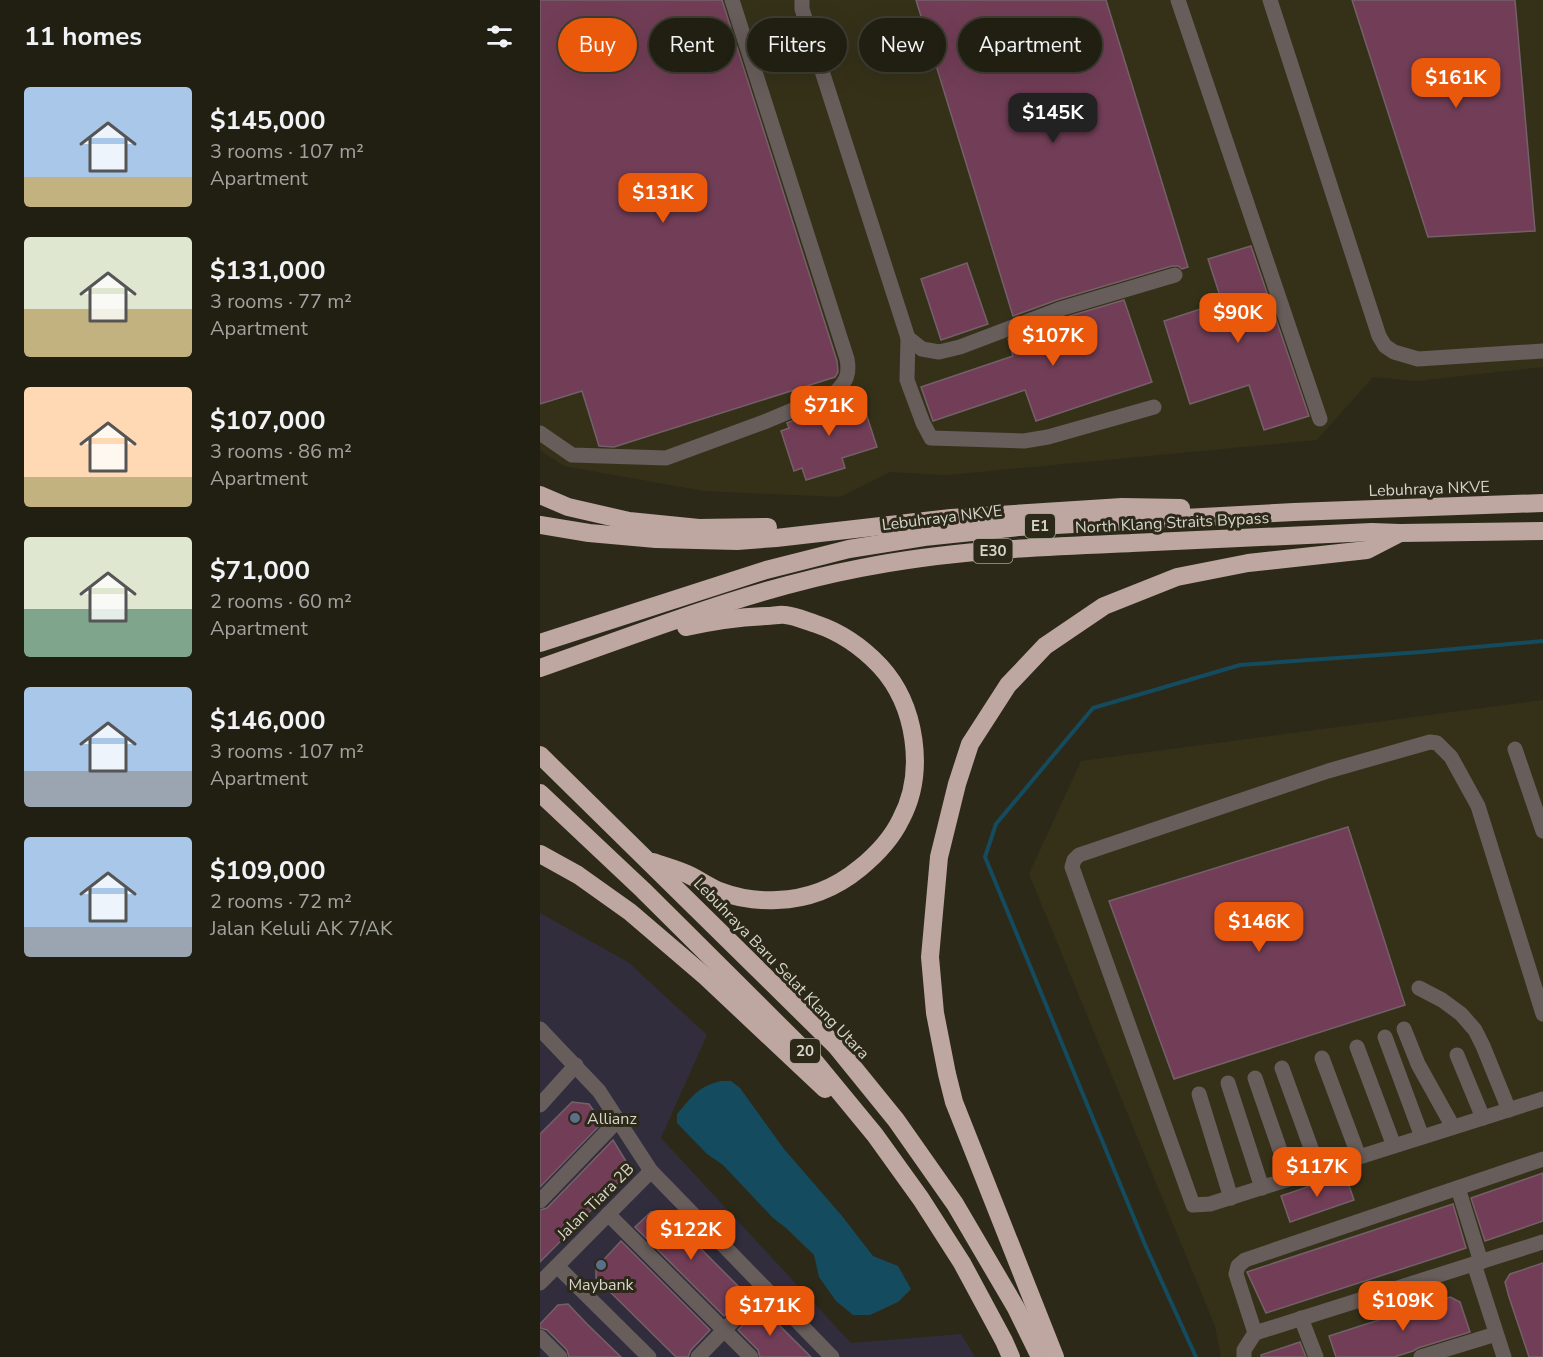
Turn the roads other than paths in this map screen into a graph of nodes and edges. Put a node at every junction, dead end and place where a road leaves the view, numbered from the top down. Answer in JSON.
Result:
{"nodes":[{"id":1,"x":732,"y":0,"type":"edge"},
{"id":2,"x":802,"y":0,"type":"edge"},
{"id":3,"x":1179,"y":0,"type":"edge"},
{"id":4,"x":1270,"y":0,"type":"edge"},
{"id":5,"x":1175,"y":275,"type":"dead end"},
{"id":6,"x":908,"y":338,"type":"junction"},
{"id":7,"x":1543,"y":351,"type":"edge"},
{"id":8,"x":1154,"y":407,"type":"dead end"},
{"id":9,"x":1320,"y":419,"type":"dead end"},
{"id":10,"x":540,"y":433,"type":"edge"},
{"id":11,"x":540,"y":495,"type":"edge"},
{"id":12,"x":1543,"y":503,"type":"edge"},
{"id":13,"x":1294,"y":512,"type":"junction"},
{"id":14,"x":540,"y":525,"type":"edge"},
{"id":15,"x":896,"y":525,"type":"junction"},
{"id":16,"x":1543,"y":531,"type":"edge"},
{"id":17,"x":1400,"y":533,"type":"junction"},
{"id":18,"x":546,"y":641,"type":"edge"},
{"id":19,"x":600,"y":647,"type":"junction"},
{"id":20,"x":540,"y":668,"type":"edge"},
{"id":21,"x":1515,"y":749,"type":"dead end"},
{"id":22,"x":540,"y":755,"type":"edge"},
{"id":23,"x":540,"y":793,"type":"edge"},
{"id":24,"x":1543,"y":831,"type":"edge"},
{"id":25,"x":540,"y":854,"type":"edge"},
{"id":26,"x":648,"y":861,"type":"junction"},
{"id":27,"x":1419,"y":988,"type":"dead end"},
{"id":28,"x":1543,"y":1014,"type":"edge"},
{"id":29,"x":540,"y":1029,"type":"edge"},
{"id":30,"x":1404,"y":1029,"type":"dead end"},
{"id":31,"x":1385,"y":1037,"type":"dead end"},
{"id":32,"x":1357,"y":1047,"type":"dead end"},
{"id":33,"x":1457,"y":1055,"type":"dead end"},
{"id":34,"x":1322,"y":1058,"type":"dead end"},
{"id":35,"x":576,"y":1065,"type":"junction"},
{"id":36,"x":1282,"y":1068,"type":"dead end"},
{"id":37,"x":1255,"y":1078,"type":"dead end"},
{"id":38,"x":1228,"y":1083,"type":"dead end"},
{"id":39,"x":1199,"y":1094,"type":"dead end"},
{"id":40,"x":1543,"y":1099,"type":"edge"},
{"id":41,"x":540,"y":1105,"type":"edge"},
{"id":42,"x":1509,"y":1110,"type":"junction"},
{"id":43,"x":1483,"y":1118,"type":"junction"},
{"id":44,"x":618,"y":1120,"type":"junction"},
{"id":45,"x":1453,"y":1127,"type":"junction"},
{"id":46,"x":875,"y":1135,"type":"junction"},
{"id":47,"x":1422,"y":1137,"type":"junction"},
{"id":48,"x":1394,"y":1146,"type":"junction"},
{"id":49,"x":1359,"y":1157,"type":"junction"},
{"id":50,"x":1543,"y":1159,"type":"edge"},
{"id":51,"x":1319,"y":1170,"type":"junction"},
{"id":52,"x":651,"y":1171,"type":"junction"},
{"id":53,"x":1290,"y":1179,"type":"junction"},
{"id":54,"x":1262,"y":1188,"type":"junction"},
{"id":55,"x":1458,"y":1188,"type":"junction"},
{"id":56,"x":1231,"y":1198,"type":"junction"},
{"id":57,"x":540,"y":1201,"type":"edge"},
{"id":58,"x":608,"y":1214,"type":"junction"},
{"id":59,"x":1543,"y":1242,"type":"edge"},
{"id":60,"x":1478,"y":1263,"type":"junction"},
{"id":61,"x":557,"y":1266,"type":"junction"},
{"id":62,"x":540,"y":1283,"type":"edge"},
{"id":63,"x":765,"y":1288,"type":"junction"},
{"id":64,"x":1301,"y":1318,"type":"junction"},
{"id":65,"x":725,"y":1330,"type":"junction"},
{"id":66,"x":1255,"y":1333,"type":"junction"},
{"id":67,"x":1496,"y":1334,"type":"junction"},
{"id":68,"x":540,"y":1337,"type":"edge"},
{"id":69,"x":560,"y":1357,"type":"edge"},
{"id":70,"x":649,"y":1357,"type":"edge"},
{"id":71,"x":698,"y":1357,"type":"edge"},
{"id":72,"x":751,"y":1357,"type":"edge"},
{"id":73,"x":832,"y":1357,"type":"edge"},
{"id":74,"x":1011,"y":1357,"type":"edge"},
{"id":75,"x":1040,"y":1357,"type":"edge"},
{"id":76,"x":1055,"y":1357,"type":"edge"},
{"id":77,"x":1244,"y":1357,"type":"edge"},
{"id":78,"x":1316,"y":1357,"type":"edge"},
{"id":79,"x":1421,"y":1357,"type":"edge"},
{"id":80,"x":1504,"y":1357,"type":"edge"}],
"edges":[{"from":1,"to":10,"type":"street"},
{"from":2,"to":6,"type":"street"},
{"from":3,"to":9,"type":"street"},
{"from":4,"to":7,"type":"street"},
{"from":5,"to":6,"type":"street"},
{"from":6,"to":8,"type":"street"},
{"from":11,"to":15,"type":"highway"},
{"from":12,"to":13,"type":"highway","name":"Lebuhraya NKVE","number":"E1"},
{"from":13,"to":15,"type":"highway"},
{"from":13,"to":18,"type":"highway","name":"Lebuhraya NKVE","number":"E1"},
{"from":14,"to":15,"type":"highway"},
{"from":16,"to":17,"type":"highway","name":"North Klang Straits Bypass","number":"E30"},
{"from":17,"to":19,"type":"highway","name":"North Klang Straits Bypass","number":"E30"},
{"from":17,"to":76,"type":"highway"},
{"from":19,"to":20,"type":"highway","number":"E30"},
{"from":19,"to":26,"type":"highway"},
{"from":21,"to":24,"type":"street"},
{"from":22,"to":26,"type":"highway","name":"Lebuhraya Baru Selat Klang Utara"},
{"from":23,"to":46,"type":"highway","number":"20"},
{"from":25,"to":46,"type":"highway"},
{"from":26,"to":75,"type":"highway","name":"Lebuhraya Baru Selat Klang Utara","number":"20"},
{"from":27,"to":42,"type":"street"},
{"from":28,"to":56,"type":"street"},
{"from":29,"to":35,"type":"street"},
{"from":30,"to":45,"type":"street"},
{"from":31,"to":47,"type":"street"},
{"from":32,"to":48,"type":"street"},
{"from":33,"to":43,"type":"street"},
{"from":34,"to":49,"type":"street"},
{"from":35,"to":41,"type":"street"},
{"from":35,"to":44,"type":"street"},
{"from":36,"to":51,"type":"street"},
{"from":37,"to":53,"type":"street"},
{"from":38,"to":54,"type":"street"},
{"from":39,"to":56,"type":"street"},
{"from":40,"to":42,"type":"street"},
{"from":42,"to":43,"type":"street"},
{"from":43,"to":45,"type":"street"},
{"from":44,"to":52,"type":"street"},
{"from":44,"to":57,"type":"street"},
{"from":45,"to":47,"type":"street"},
{"from":46,"to":74,"type":"highway","number":"20"},
{"from":47,"to":48,"type":"street"},
{"from":48,"to":49,"type":"street"},
{"from":49,"to":51,"type":"street"},
{"from":50,"to":55,"type":"street"},
{"from":51,"to":53,"type":"street"},
{"from":52,"to":58,"type":"street","name":"Jalan Tiara 2B"},
{"from":52,"to":63,"type":"street"},
{"from":53,"to":54,"type":"street"},
{"from":54,"to":56,"type":"street"},
{"from":55,"to":60,"type":"street"},
{"from":55,"to":66,"type":"street"},
{"from":58,"to":61,"type":"street","name":"Jalan Tiara 2B"},
{"from":58,"to":65,"type":"street"},
{"from":59,"to":60,"type":"street"},
{"from":60,"to":64,"type":"street"},
{"from":60,"to":67,"type":"street"},
{"from":61,"to":62,"type":"street","name":"Jalan Tiara 2B"},
{"from":61,"to":70,"type":"street"},
{"from":63,"to":65,"type":"street"},
{"from":63,"to":73,"type":"street"},
{"from":64,"to":66,"type":"street"},
{"from":64,"to":78,"type":"street"},
{"from":65,"to":71,"type":"street"},
{"from":65,"to":72,"type":"street"},
{"from":66,"to":77,"type":"street"},
{"from":67,"to":79,"type":"street"},
{"from":67,"to":80,"type":"street"},
{"from":68,"to":69,"type":"street"}]}
